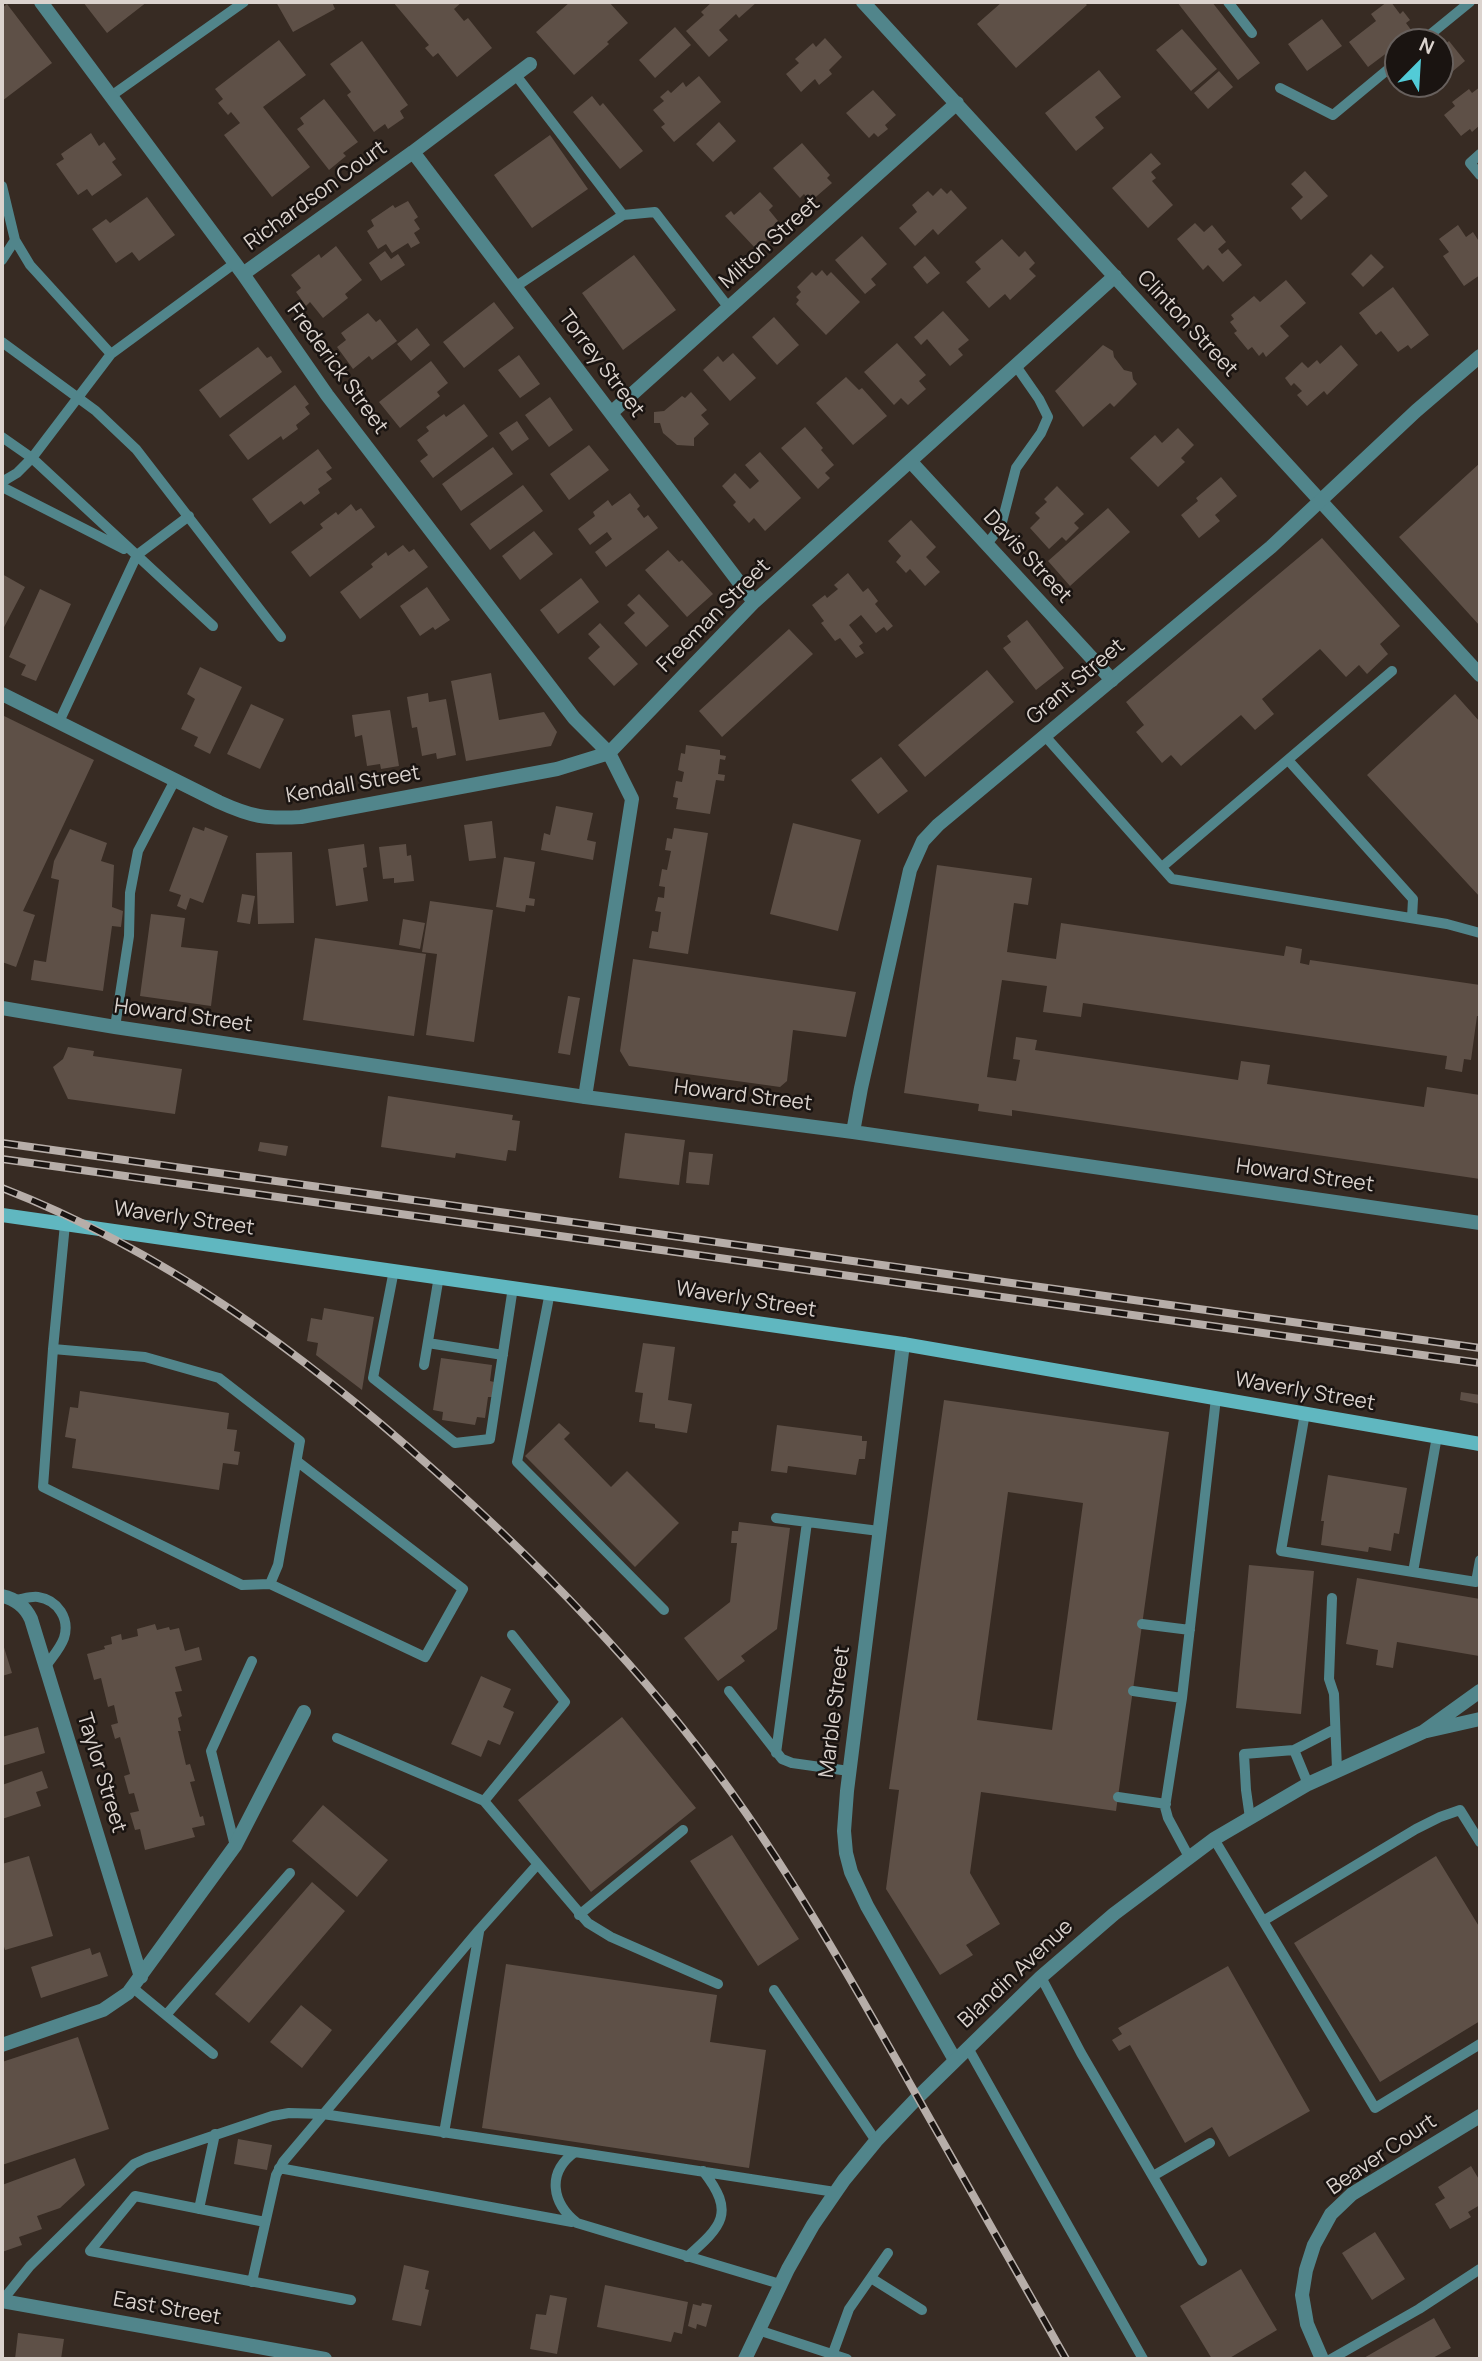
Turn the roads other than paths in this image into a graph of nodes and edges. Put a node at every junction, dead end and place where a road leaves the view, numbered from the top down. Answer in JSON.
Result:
{"nodes":[{"id":1,"x":41,"y":2,"type":"edge"},
{"id":2,"x":244,"y":2,"type":"edge"},
{"id":3,"x":863,"y":2,"type":"edge"},
{"id":4,"x":1228,"y":2,"type":"edge"},
{"id":5,"x":1470,"y":2,"type":"edge"},
{"id":6,"x":1438,"y":28,"type":"edge"},
{"id":7,"x":1252,"y":33,"type":"dead end"},
{"id":8,"x":530,"y":64,"type":"dead end"},
{"id":9,"x":1384,"y":73,"type":"edge"},
{"id":10,"x":515,"y":74,"type":"junction"},
{"id":11,"x":1280,"y":88,"type":"dead end"},
{"id":12,"x":111,"y":96,"type":"junction"},
{"id":13,"x":957,"y":103,"type":"junction"},
{"id":14,"x":413,"y":152,"type":"junction"},
{"id":15,"x":1480,"y":154,"type":"edge"},
{"id":16,"x":1480,"y":175,"type":"edge"},
{"id":17,"x":2,"y":186,"type":"edge"},
{"id":18,"x":623,"y":215,"type":"junction"},
{"id":19,"x":15,"y":240,"type":"junction"},
{"id":20,"x":2,"y":260,"type":"edge"},
{"id":21,"x":239,"y":268,"type":"junction"},
{"id":22,"x":1115,"y":276,"type":"junction"},
{"id":23,"x":515,"y":287,"type":"junction"},
{"id":24,"x":729,"y":308,"type":"junction"},
{"id":25,"x":2,"y":342,"type":"edge"},
{"id":26,"x":111,"y":354,"type":"junction"},
{"id":27,"x":1480,"y":356,"type":"edge"},
{"id":28,"x":1016,"y":366,"type":"junction"},
{"id":29,"x":78,"y":397,"type":"junction"},
{"id":30,"x":611,"y":413,"type":"junction"},
{"id":31,"x":2,"y":437,"type":"edge"},
{"id":32,"x":32,"y":458,"type":"junction"},
{"id":33,"x":911,"y":462,"type":"junction"},
{"id":34,"x":2,"y":485,"type":"edge"},
{"id":35,"x":1321,"y":501,"type":"junction"},
{"id":36,"x":189,"y":516,"type":"junction"},
{"id":37,"x":987,"y":544,"type":"junction"},
{"id":38,"x":137,"y":555,"type":"junction"},
{"id":39,"x":754,"y":602,"type":"junction"},
{"id":40,"x":213,"y":626,"type":"dead end"},
{"id":41,"x":281,"y":637,"type":"dead end"},
{"id":42,"x":1392,"y":671,"type":"dead end"},
{"id":43,"x":1480,"y":675,"type":"edge"},
{"id":44,"x":1111,"y":680,"type":"junction"},
{"id":45,"x":2,"y":694,"type":"edge"},
{"id":46,"x":59,"y":722,"type":"junction"},
{"id":47,"x":1045,"y":736,"type":"junction"},
{"id":48,"x":609,"y":753,"type":"junction"},
{"id":49,"x":1288,"y":760,"type":"junction"},
{"id":50,"x":175,"y":780,"type":"junction"},
{"id":51,"x":1162,"y":867,"type":"junction"},
{"id":52,"x":1412,"y":918,"type":"junction"},
{"id":53,"x":1480,"y":933,"type":"edge"},
{"id":54,"x":2,"y":1008,"type":"edge"},
{"id":55,"x":115,"y":1027,"type":"junction"},
{"id":56,"x":585,"y":1097,"type":"junction"},
{"id":57,"x":853,"y":1132,"type":"junction"},
{"id":58,"x":2,"y":1215,"type":"edge"},
{"id":59,"x":1480,"y":1223,"type":"edge"},
{"id":60,"x":65,"y":1224,"type":"junction"},
{"id":61,"x":394,"y":1270,"type":"junction"},
{"id":62,"x":439,"y":1276,"type":"junction"},
{"id":63,"x":513,"y":1287,"type":"junction"},
{"id":64,"x":550,"y":1292,"type":"junction"},
{"id":65,"x":428,"y":1343,"type":"junction"},
{"id":66,"x":903,"y":1344,"type":"junction"},
{"id":67,"x":52,"y":1349,"type":"junction"},
{"id":68,"x":503,"y":1354,"type":"junction"},
{"id":69,"x":424,"y":1365,"type":"dead end"},
{"id":70,"x":1216,"y":1398,"type":"junction"},
{"id":71,"x":1306,"y":1413,"type":"junction"},
{"id":72,"x":1437,"y":1436,"type":"junction"},
{"id":73,"x":1480,"y":1444,"type":"edge"},
{"id":74,"x":298,"y":1462,"type":"junction"},
{"id":75,"x":776,"y":1518,"type":"dead end"},
{"id":76,"x":807,"y":1522,"type":"junction"},
{"id":77,"x":879,"y":1531,"type":"junction"},
{"id":78,"x":1480,"y":1560,"type":"edge"},
{"id":79,"x":1413,"y":1572,"type":"junction"},
{"id":80,"x":270,"y":1584,"type":"junction"},
{"id":81,"x":9,"y":1598,"type":"edge"},
{"id":82,"x":1332,"y":1598,"type":"dead end"},
{"id":83,"x":664,"y":1610,"type":"dead end"},
{"id":84,"x":1142,"y":1624,"type":"dead end"},
{"id":85,"x":1190,"y":1630,"type":"junction"},
{"id":86,"x":512,"y":1635,"type":"dead end"},
{"id":87,"x":252,"y":1661,"type":"dead end"},
{"id":88,"x":46,"y":1666,"type":"junction"},
{"id":89,"x":729,"y":1691,"type":"dead end"},
{"id":90,"x":1133,"y":1691,"type":"dead end"},
{"id":91,"x":1480,"y":1691,"type":"edge"},
{"id":92,"x":1182,"y":1698,"type":"junction"},
{"id":93,"x":304,"y":1712,"type":"dead end"},
{"id":94,"x":1480,"y":1719,"type":"edge"},
{"id":95,"x":1335,"y":1729,"type":"junction"},
{"id":96,"x":1480,"y":1731,"type":"edge"},
{"id":97,"x":1423,"y":1732,"type":"junction"},
{"id":98,"x":337,"y":1738,"type":"dead end"},
{"id":99,"x":1294,"y":1750,"type":"junction"},
{"id":100,"x":776,"y":1753,"type":"junction"},
{"id":101,"x":1337,"y":1769,"type":"junction"},
{"id":102,"x":849,"y":1771,"type":"junction"},
{"id":103,"x":1308,"y":1784,"type":"junction"},
{"id":104,"x":1118,"y":1797,"type":"dead end"},
{"id":105,"x":484,"y":1801,"type":"junction"},
{"id":106,"x":1166,"y":1804,"type":"junction"},
{"id":107,"x":1250,"y":1818,"type":"junction"},
{"id":108,"x":682,"y":1830,"type":"dead end"},
{"id":109,"x":1214,"y":1839,"type":"junction"},
{"id":110,"x":1480,"y":1842,"type":"edge"},
{"id":111,"x":235,"y":1846,"type":"junction"},
{"id":112,"x":1189,"y":1857,"type":"junction"},
{"id":113,"x":537,"y":1865,"type":"junction"},
{"id":114,"x":290,"y":1874,"type":"dead end"},
{"id":115,"x":579,"y":1915,"type":"junction"},
{"id":116,"x":1263,"y":1921,"type":"junction"},
{"id":117,"x":479,"y":1930,"type":"junction"},
{"id":118,"x":1041,"y":1977,"type":"junction"},
{"id":119,"x":137,"y":1982,"type":"junction"},
{"id":120,"x":718,"y":1984,"type":"dead end"},
{"id":121,"x":774,"y":1990,"type":"dead end"},
{"id":122,"x":166,"y":2015,"type":"junction"},
{"id":123,"x":1480,"y":2044,"type":"edge"},
{"id":124,"x":2,"y":2045,"type":"edge"},
{"id":125,"x":968,"y":2048,"type":"junction"},
{"id":126,"x":213,"y":2054,"type":"dead end"},
{"id":127,"x":955,"y":2060,"type":"junction"},
{"id":128,"x":323,"y":2114,"type":"junction"},
{"id":129,"x":1480,"y":2116,"type":"edge"},
{"id":130,"x":444,"y":2133,"type":"junction"},
{"id":131,"x":215,"y":2134,"type":"junction"},
{"id":132,"x":876,"y":2141,"type":"junction"},
{"id":133,"x":1210,"y":2143,"type":"dead end"},
{"id":134,"x":575,"y":2152,"type":"junction"},
{"id":135,"x":279,"y":2168,"type":"junction"},
{"id":136,"x":703,"y":2171,"type":"junction"},
{"id":137,"x":1153,"y":2176,"type":"junction"},
{"id":138,"x":835,"y":2192,"type":"junction"},
{"id":139,"x":199,"y":2209,"type":"junction"},
{"id":140,"x":265,"y":2222,"type":"junction"},
{"id":141,"x":577,"y":2223,"type":"junction"},
{"id":142,"x":888,"y":2253,"type":"dead end"},
{"id":143,"x":687,"y":2257,"type":"junction"},
{"id":144,"x":1202,"y":2260,"type":"dead end"},
{"id":145,"x":1480,"y":2269,"type":"edge"},
{"id":146,"x":871,"y":2278,"type":"junction"},
{"id":147,"x":252,"y":2281,"type":"junction"},
{"id":148,"x":780,"y":2284,"type":"junction"},
{"id":149,"x":351,"y":2300,"type":"dead end"},
{"id":150,"x":2,"y":2301,"type":"edge"},
{"id":151,"x":922,"y":2310,"type":"dead end"},
{"id":152,"x":758,"y":2330,"type":"junction"},
{"id":153,"x":833,"y":2353,"type":"junction"},
{"id":154,"x":325,"y":2359,"type":"edge"},
{"id":155,"x":745,"y":2359,"type":"edge"},
{"id":156,"x":847,"y":2359,"type":"edge"},
{"id":157,"x":1143,"y":2359,"type":"edge"},
{"id":158,"x":1322,"y":2359,"type":"edge"},
{"id":159,"x":1331,"y":2359,"type":"edge"}],
"edges":[{"from":1,"to":12,"type":"street","name":"Frederick Street"},
{"from":2,"to":12,"type":"lane"},
{"from":3,"to":13,"type":"street","name":"Clinton Street"},
{"from":4,"to":7,"type":"lane"},
{"from":5,"to":6,"type":"lane"},
{"from":8,"to":10,"type":"street","name":"Richardson Court"},
{"from":9,"to":11,"type":"lane"},
{"from":10,"to":14,"type":"street","name":"Richardson Court"},
{"from":10,"to":18,"type":"lane"},
{"from":12,"to":21,"type":"street","name":"Frederick Street"},
{"from":13,"to":22,"type":"street","name":"Clinton Street"},
{"from":13,"to":24,"type":"street","name":"Milton Street"},
{"from":14,"to":21,"type":"street","name":"Richardson Court"},
{"from":14,"to":23,"type":"street","name":"Torrey Street"},
{"from":15,"to":16,"type":"lane"},
{"from":17,"to":19,"type":"lane"},
{"from":18,"to":23,"type":"lane"},
{"from":18,"to":24,"type":"lane"},
{"from":19,"to":20,"type":"lane"},
{"from":19,"to":26,"type":"lane"},
{"from":21,"to":26,"type":"lane"},
{"from":21,"to":48,"type":"street","name":"Frederick Street"},
{"from":22,"to":28,"type":"street","name":"Freeman Street"},
{"from":22,"to":35,"type":"street","name":"Clinton Street"},
{"from":23,"to":30,"type":"street","name":"Torrey Street"},
{"from":24,"to":30,"type":"street","name":"Milton Street"},
{"from":25,"to":29,"type":"lane"},
{"from":26,"to":29,"type":"lane"},
{"from":27,"to":35,"type":"street","name":"Grant Street"},
{"from":28,"to":33,"type":"street","name":"Freeman Street"},
{"from":28,"to":37,"type":"lane"},
{"from":29,"to":32,"type":"lane"},
{"from":29,"to":36,"type":"lane"},
{"from":30,"to":39,"type":"street","name":"Torrey Street"},
{"from":31,"to":32,"type":"lane"},
{"from":32,"to":34,"type":"lane"},
{"from":32,"to":38,"type":"lane"},
{"from":33,"to":37,"type":"street","name":"Davis Street"},
{"from":33,"to":39,"type":"street","name":"Freeman Street"},
{"from":34,"to":38,"type":"lane"},
{"from":35,"to":43,"type":"street","name":"Clinton Street"},
{"from":35,"to":44,"type":"street","name":"Grant Street"},
{"from":36,"to":38,"type":"lane"},
{"from":36,"to":41,"type":"lane"},
{"from":37,"to":44,"type":"street","name":"Davis Street"},
{"from":38,"to":40,"type":"lane"},
{"from":38,"to":46,"type":"lane"},
{"from":39,"to":48,"type":"street","name":"Freeman Street"},
{"from":42,"to":49,"type":"lane"},
{"from":44,"to":47,"type":"street","name":"Grant Street"},
{"from":45,"to":46,"type":"street","name":"Kendall Street"},
{"from":46,"to":50,"type":"street","name":"Kendall Street"},
{"from":47,"to":51,"type":"lane"},
{"from":47,"to":57,"type":"street","name":"Grant Street"},
{"from":48,"to":50,"type":"street","name":"Kendall Street"},
{"from":48,"to":56,"type":"street"},
{"from":49,"to":51,"type":"lane"},
{"from":49,"to":52,"type":"lane"},
{"from":50,"to":55,"type":"lane"},
{"from":51,"to":52,"type":"lane"},
{"from":52,"to":53,"type":"lane"},
{"from":54,"to":55,"type":"street","name":"Howard Street"},
{"from":55,"to":56,"type":"street","name":"Howard Street"},
{"from":56,"to":57,"type":"street","name":"Howard Street"},
{"from":57,"to":59,"type":"street","name":"Howard Street"},
{"from":58,"to":60,"type":"main road","name":"Waverly Street"},
{"from":60,"to":61,"type":"main road","name":"Waverly Street"},
{"from":60,"to":67,"type":"lane"},
{"from":61,"to":62,"type":"main road","name":"Waverly Street"},
{"from":61,"to":68,"type":"lane"},
{"from":62,"to":63,"type":"main road","name":"Waverly Street"},
{"from":62,"to":65,"type":"lane"},
{"from":63,"to":64,"type":"main road","name":"Waverly Street"},
{"from":63,"to":68,"type":"lane"},
{"from":64,"to":66,"type":"main road","name":"Waverly Street"},
{"from":64,"to":83,"type":"lane"},
{"from":65,"to":68,"type":"lane"},
{"from":65,"to":69,"type":"lane"},
{"from":66,"to":70,"type":"main road","name":"Waverly Street"},
{"from":66,"to":77,"type":"street","name":"Marble Street"},
{"from":67,"to":74,"type":"lane"},
{"from":67,"to":80,"type":"lane"},
{"from":70,"to":71,"type":"main road","name":"Waverly Street"},
{"from":70,"to":85,"type":"lane"},
{"from":71,"to":72,"type":"main road","name":"Waverly Street"},
{"from":71,"to":79,"type":"lane"},
{"from":72,"to":73,"type":"main road","name":"Waverly Street"},
{"from":72,"to":79,"type":"lane"},
{"from":74,"to":80,"type":"lane"},
{"from":74,"to":80,"type":"lane"},
{"from":75,"to":76,"type":"lane"},
{"from":76,"to":77,"type":"lane"},
{"from":76,"to":100,"type":"lane"},
{"from":77,"to":102,"type":"street","name":"Marble Street"},
{"from":78,"to":79,"type":"lane"},
{"from":81,"to":88,"type":"street","name":"Taylor Street"},
{"from":81,"to":88,"type":"lane"},
{"from":82,"to":95,"type":"lane"},
{"from":84,"to":85,"type":"lane"},
{"from":85,"to":92,"type":"lane"},
{"from":86,"to":105,"type":"lane"},
{"from":87,"to":111,"type":"lane"},
{"from":88,"to":119,"type":"street","name":"Taylor Street"},
{"from":89,"to":100,"type":"lane"},
{"from":90,"to":92,"type":"lane"},
{"from":91,"to":97,"type":"street","name":"Blandin Avenue"},
{"from":92,"to":106,"type":"lane"},
{"from":93,"to":111,"type":"street"},
{"from":94,"to":97,"type":"street","name":"Blandin Avenue"},
{"from":95,"to":99,"type":"lane"},
{"from":95,"to":101,"type":"lane"},
{"from":96,"to":97,"type":"street"},
{"from":97,"to":101,"type":"street","name":"Blandin Avenue"},
{"from":98,"to":105,"type":"lane"},
{"from":99,"to":103,"type":"lane"},
{"from":99,"to":107,"type":"lane"},
{"from":100,"to":102,"type":"lane"},
{"from":101,"to":103,"type":"street","name":"Blandin Avenue"},
{"from":102,"to":127,"type":"street","name":"Marble Street"},
{"from":103,"to":107,"type":"street","name":"Blandin Avenue"},
{"from":104,"to":106,"type":"lane"},
{"from":105,"to":113,"type":"lane"},
{"from":106,"to":112,"type":"lane"},
{"from":107,"to":109,"type":"street","name":"Blandin Avenue"},
{"from":108,"to":115,"type":"lane"},
{"from":109,"to":112,"type":"street","name":"Blandin Avenue"},
{"from":109,"to":116,"type":"lane"},
{"from":110,"to":116,"type":"lane"},
{"from":111,"to":119,"type":"street"},
{"from":112,"to":118,"type":"street","name":"Blandin Avenue"},
{"from":113,"to":115,"type":"lane"},
{"from":113,"to":117,"type":"lane"},
{"from":114,"to":122,"type":"lane"},
{"from":115,"to":120,"type":"lane"},
{"from":116,"to":123,"type":"lane"},
{"from":117,"to":128,"type":"lane"},
{"from":117,"to":130,"type":"lane"},
{"from":118,"to":125,"type":"street","name":"Blandin Avenue"},
{"from":118,"to":137,"type":"lane"},
{"from":119,"to":122,"type":"lane"},
{"from":119,"to":124,"type":"street"},
{"from":121,"to":132,"type":"lane"},
{"from":122,"to":126,"type":"lane"},
{"from":125,"to":127,"type":"street","name":"Blandin Avenue"},
{"from":125,"to":157,"type":"lane"},
{"from":127,"to":132,"type":"street","name":"Blandin Avenue"},
{"from":128,"to":130,"type":"lane"},
{"from":128,"to":131,"type":"lane"},
{"from":128,"to":135,"type":"lane"},
{"from":129,"to":158,"type":"street","name":"Beaver Court"},
{"from":130,"to":134,"type":"lane"},
{"from":131,"to":139,"type":"lane"},
{"from":131,"to":150,"type":"lane"},
{"from":132,"to":138,"type":"street","name":"Blandin Avenue"},
{"from":133,"to":137,"type":"lane"},
{"from":134,"to":136,"type":"lane"},
{"from":134,"to":141,"type":"lane"},
{"from":135,"to":140,"type":"lane"},
{"from":135,"to":141,"type":"lane"},
{"from":136,"to":138,"type":"lane"},
{"from":136,"to":143,"type":"lane"},
{"from":137,"to":144,"type":"lane"},
{"from":138,"to":148,"type":"street","name":"Blandin Avenue"},
{"from":139,"to":140,"type":"lane"},
{"from":139,"to":147,"type":"lane"},
{"from":140,"to":147,"type":"lane"},
{"from":141,"to":143,"type":"lane"},
{"from":142,"to":146,"type":"lane"},
{"from":143,"to":148,"type":"lane"},
{"from":145,"to":159,"type":"lane"},
{"from":146,"to":151,"type":"lane"},
{"from":146,"to":153,"type":"lane"},
{"from":147,"to":149,"type":"lane"},
{"from":148,"to":152,"type":"street","name":"Blandin Avenue"},
{"from":150,"to":154,"type":"street","name":"East Street"},
{"from":152,"to":153,"type":"lane"},
{"from":152,"to":155,"type":"street","name":"Blandin Avenue"},
{"from":153,"to":156,"type":"lane"}]}
